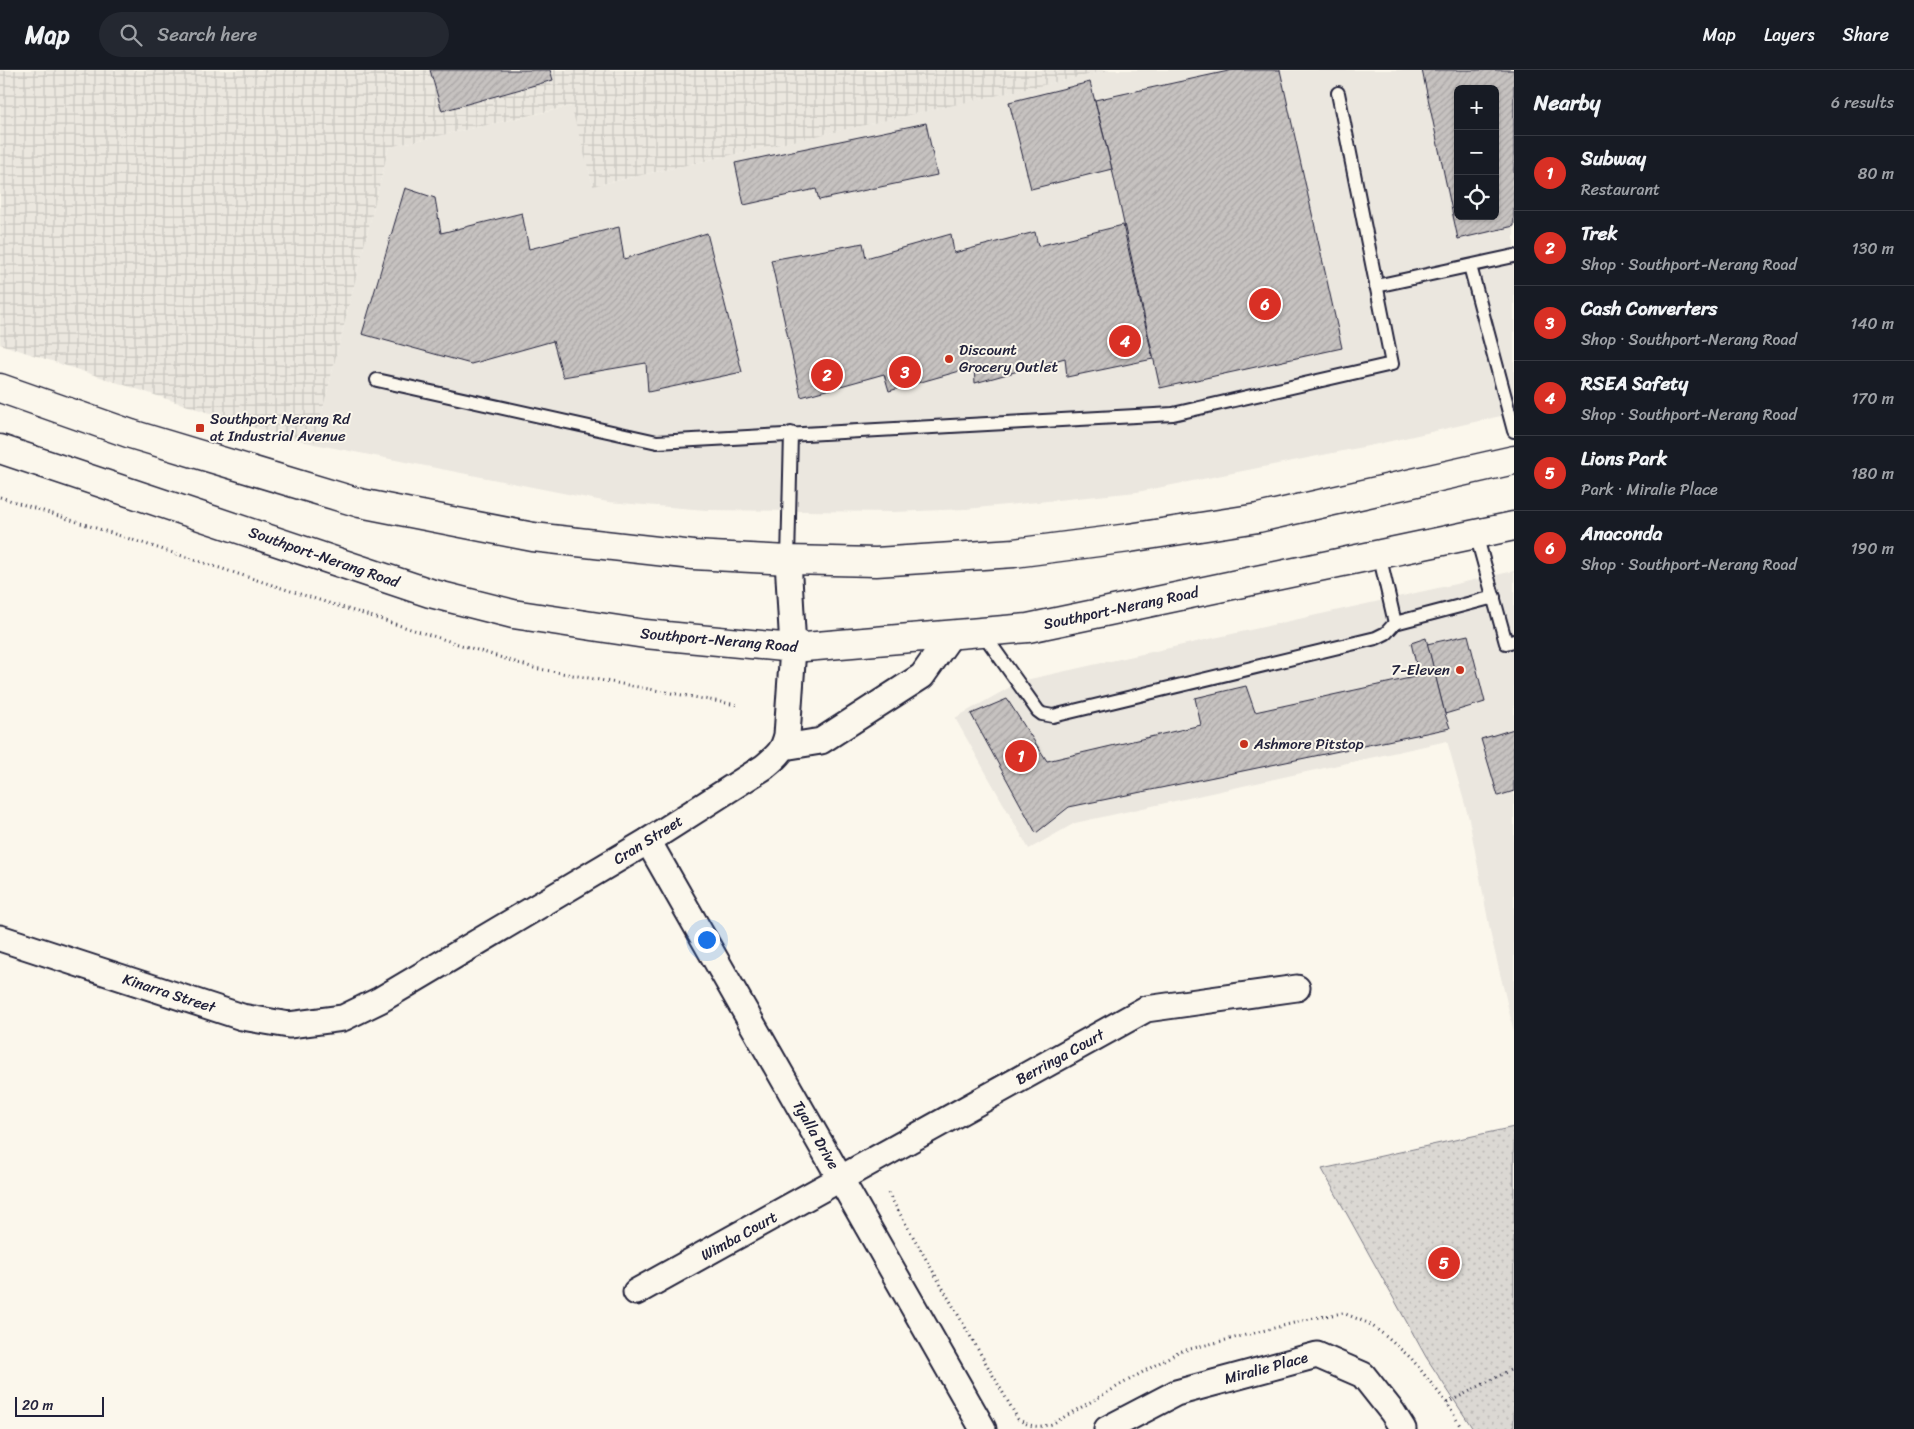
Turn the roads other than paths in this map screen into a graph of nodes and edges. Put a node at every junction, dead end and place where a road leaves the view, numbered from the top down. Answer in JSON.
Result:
{"nodes":[{"id":1,"x":1338,"y":93,"type":"dead end"},
{"id":2,"x":1514,"y":256,"type":"edge"},
{"id":3,"x":1470,"y":266,"type":"junction"},
{"id":4,"x":1376,"y":286,"type":"junction"},
{"id":5,"x":377,"y":380,"type":"dead end"},
{"id":6,"x":0,"y":388,"type":"edge"},
{"id":7,"x":1514,"y":431,"type":"edge"},
{"id":8,"x":791,"y":433,"type":"junction"},
{"id":9,"x":0,"y":449,"type":"edge"},
{"id":10,"x":1514,"y":460,"type":"edge"},
{"id":11,"x":1514,"y":526,"type":"edge"},
{"id":12,"x":1476,"y":534,"type":"junction"},
{"id":13,"x":1379,"y":554,"type":"junction"},
{"id":14,"x":788,"y":560,"type":"junction"},
{"id":15,"x":1494,"y":597,"type":"junction"},
{"id":16,"x":1395,"y":623,"type":"junction"},
{"id":17,"x":982,"y":632,"type":"junction"},
{"id":18,"x":951,"y":635,"type":"junction"},
{"id":19,"x":1514,"y":641,"type":"edge"},
{"id":20,"x":793,"y":648,"type":"junction"},
{"id":21,"x":784,"y":747,"type":"junction"},
{"id":22,"x":648,"y":840,"type":"junction"},
{"id":23,"x":0,"y":938,"type":"edge"},
{"id":24,"x":1297,"y":988,"type":"dead end"},
{"id":25,"x":343,"y":1018,"type":"joint"},
{"id":26,"x":841,"y":1180,"type":"junction"},
{"id":27,"x":636,"y":1292,"type":"dead end"},
{"id":28,"x":983,"y":1429,"type":"edge"},
{"id":29,"x":1108,"y":1429,"type":"edge"},
{"id":30,"x":1403,"y":1429,"type":"edge"}],
"edges":[{"from":1,"to":4,"type":"lane"},
{"from":2,"to":3,"type":"lane"},
{"from":3,"to":4,"type":"lane"},
{"from":3,"to":7,"type":"lane"},
{"from":4,"to":8,"type":"lane"},
{"from":5,"to":8,"type":"lane"},
{"from":6,"to":14,"type":"main road"},
{"from":8,"to":14,"type":"lane"},
{"from":9,"to":20,"type":"main road","name":"Southport-Nerang Road"},
{"from":10,"to":14,"type":"main road"},
{"from":11,"to":12,"type":"main road","name":"Southport-Nerang Road"},
{"from":12,"to":13,"type":"main road","name":"Southport-Nerang Road"},
{"from":12,"to":15,"type":"lane"},
{"from":13,"to":16,"type":"lane"},
{"from":13,"to":17,"type":"main road","name":"Southport-Nerang Road"},
{"from":14,"to":20,"type":"street"},
{"from":15,"to":16,"type":"lane"},
{"from":15,"to":19,"type":"lane"},
{"from":16,"to":17,"type":"lane"},
{"from":17,"to":18,"type":"main road","name":"Southport-Nerang Road"},
{"from":18,"to":20,"type":"main road","name":"Southport-Nerang Road"},
{"from":18,"to":21,"type":"street"},
{"from":20,"to":21,"type":"street"},
{"from":21,"to":22,"type":"street","name":"Cran Street"},
{"from":22,"to":25,"type":"street","name":"Cran Street"},
{"from":22,"to":26,"type":"street","name":"Tyalla Drive"},
{"from":23,"to":25,"type":"street","name":"Kinarra Street"},
{"from":24,"to":26,"type":"street","name":"Berringa Court"},
{"from":26,"to":27,"type":"street","name":"Wimba Court"},
{"from":26,"to":28,"type":"street","name":"Tyalla Drive"},
{"from":29,"to":30,"type":"street","name":"Miralie Place"}]}
